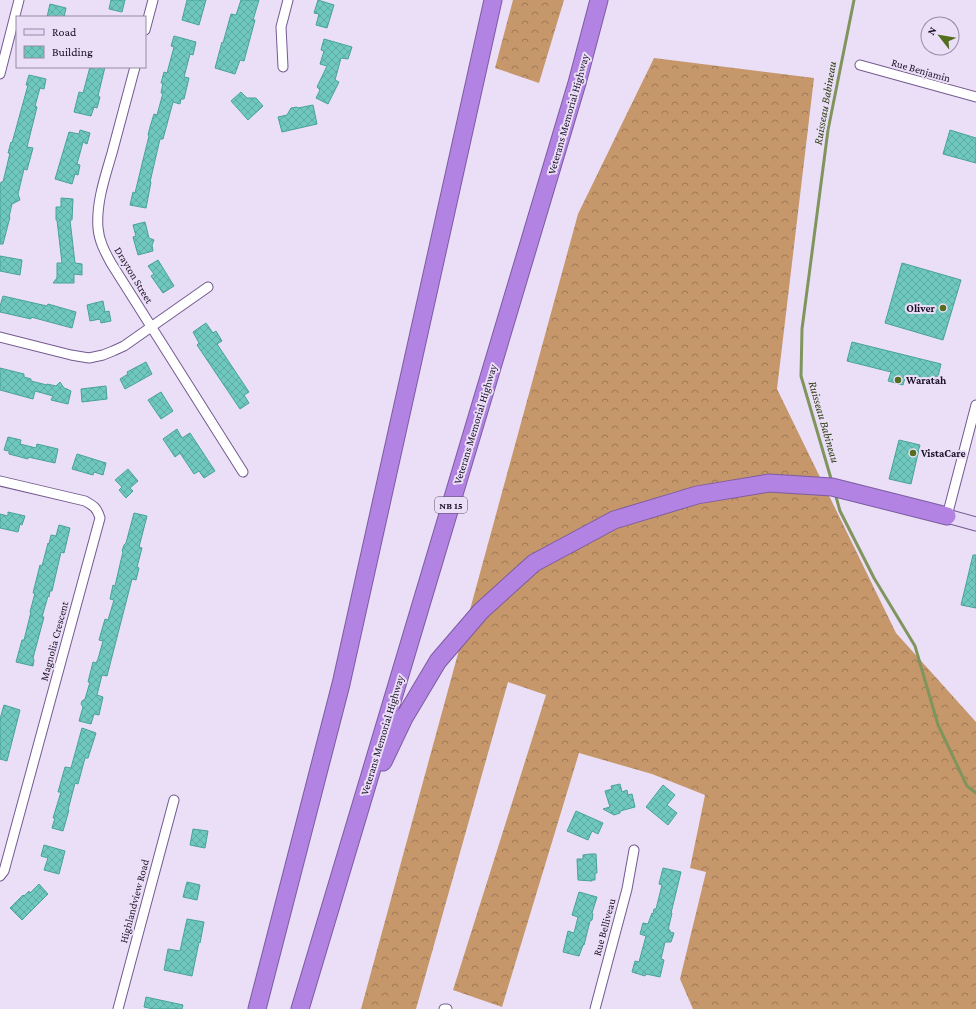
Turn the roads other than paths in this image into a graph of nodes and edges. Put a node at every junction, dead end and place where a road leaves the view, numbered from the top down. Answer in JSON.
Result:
{"nodes":[{"id":1,"x":19,"y":0,"type":"edge"},
{"id":2,"x":153,"y":0,"type":"edge"},
{"id":3,"x":288,"y":0,"type":"edge"},
{"id":4,"x":493,"y":0,"type":"edge"},
{"id":5,"x":599,"y":0,"type":"edge"},
{"id":6,"x":146,"y":26,"type":"edge"},
{"id":7,"x":860,"y":65,"type":"dead end"},
{"id":8,"x":282,"y":67,"type":"dead end"},
{"id":9,"x":135,"y":68,"type":"edge"},
{"id":10,"x":0,"y":74,"type":"edge"},
{"id":11,"x":976,"y":98,"type":"edge"},
{"id":12,"x":208,"y":287,"type":"dead end"},
{"id":13,"x":151,"y":327,"type":"junction"},
{"id":14,"x":0,"y":337,"type":"edge"},
{"id":15,"x":976,"y":405,"type":"edge"},
{"id":16,"x":243,"y":472,"type":"dead end"},
{"id":17,"x":0,"y":481,"type":"edge"},
{"id":18,"x":947,"y":516,"type":"junction"},
{"id":19,"x":976,"y":524,"type":"edge"},
{"id":20,"x":174,"y":800,"type":"dead end"},
{"id":21,"x":359,"y":811,"type":"junction"},
{"id":22,"x":634,"y":850,"type":"dead end"},
{"id":23,"x":0,"y":876,"type":"edge"},
{"id":24,"x":118,"y":1009,"type":"edge"},
{"id":25,"x":257,"y":1009,"type":"edge"},
{"id":26,"x":300,"y":1009,"type":"edge"},
{"id":27,"x":595,"y":1009,"type":"edge"}],
"edges":[{"from":1,"to":10,"type":"street"},
{"from":2,"to":6,"type":"street"},
{"from":3,"to":8,"type":"street"},
{"from":4,"to":25,"type":"highway"},
{"from":5,"to":21,"type":"highway","name":"Veterans Memorial Highway","number":"NB 15"},
{"from":7,"to":11,"type":"street","name":"Rue Benjamin"},
{"from":9,"to":13,"type":"street","name":"Drayton Street"},
{"from":12,"to":13,"type":"street"},
{"from":13,"to":14,"type":"street"},
{"from":13,"to":16,"type":"street","name":"Drayton Street"},
{"from":15,"to":18,"type":"street"},
{"from":17,"to":23,"type":"street","name":"Magnolia Crescent"},
{"from":18,"to":19,"type":"main road"},
{"from":18,"to":21,"type":"highway"},
{"from":20,"to":24,"type":"street","name":"Highlandview Road"},
{"from":21,"to":26,"type":"highway","name":"Veterans Memorial Highway","number":"NB 15"},
{"from":22,"to":27,"type":"street","name":"Rue Belliveau"}]}
